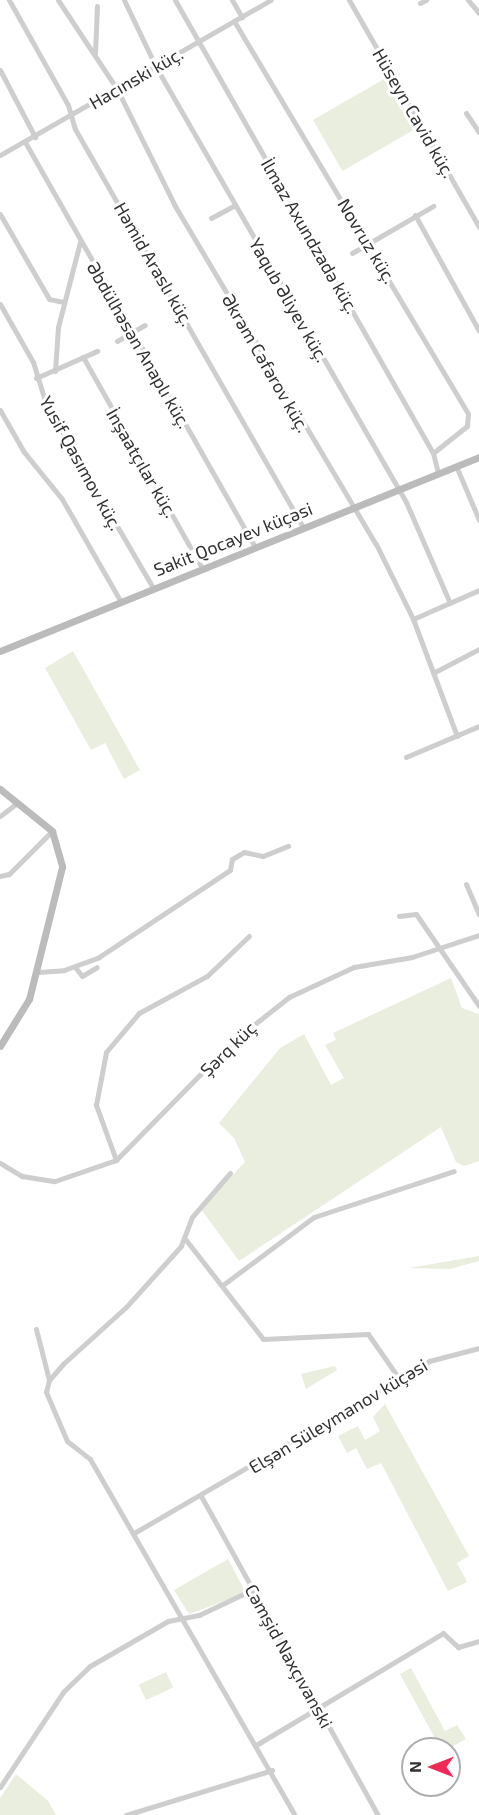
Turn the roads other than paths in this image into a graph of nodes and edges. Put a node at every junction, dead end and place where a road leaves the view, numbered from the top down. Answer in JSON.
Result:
{"nodes":[{"id":1,"x":9,"y":0,"type":"edge"},
{"id":2,"x":58,"y":0,"type":"edge"},
{"id":3,"x":124,"y":0,"type":"edge"},
{"id":4,"x":176,"y":0,"type":"edge"},
{"id":5,"x":232,"y":0,"type":"edge"},
{"id":6,"x":271,"y":0,"type":"edge"},
{"id":7,"x":349,"y":0,"type":"edge"},
{"id":8,"x":426,"y":0,"type":"edge"},
{"id":9,"x":468,"y":0,"type":"edge"},
{"id":10,"x":420,"y":3,"type":"dead end"},
{"id":11,"x":97,"y":6,"type":"dead end"},
{"id":12,"x":479,"y":13,"type":"edge"},
{"id":13,"x":242,"y":17,"type":"junction"},
{"id":14,"x":234,"y":21,"type":"junction"},
{"id":15,"x":199,"y":41,"type":"junction"},
{"id":16,"x":95,"y":53,"type":"junction"},
{"id":17,"x":156,"y":67,"type":"junction"},
{"id":18,"x":0,"y":70,"type":"edge"},
{"id":19,"x":117,"y":89,"type":"junction"},
{"id":20,"x":466,"y":113,"type":"dead end"},
{"id":21,"x":70,"y":116,"type":"junction"},
{"id":22,"x":479,"y":132,"type":"edge"},
{"id":23,"x":35,"y":136,"type":"junction"},
{"id":24,"x":25,"y":142,"type":"junction"},
{"id":25,"x":0,"y":154,"type":"edge"},
{"id":26,"x":235,"y":205,"type":"junction"},
{"id":27,"x":433,"y":206,"type":"dead end"},
{"id":28,"x":0,"y":214,"type":"edge"},
{"id":29,"x":416,"y":215,"type":"junction"},
{"id":30,"x":211,"y":218,"type":"dead end"},
{"id":31,"x":479,"y":227,"type":"edge"},
{"id":32,"x":80,"y":242,"type":"junction"},
{"id":33,"x":369,"y":242,"type":"junction"},
{"id":34,"x":352,"y":253,"type":"dead end"},
{"id":35,"x":63,"y":302,"type":"junction"},
{"id":36,"x":0,"y":304,"type":"edge"},
{"id":37,"x":145,"y":325,"type":"dead end"},
{"id":38,"x":479,"y":331,"type":"edge"},
{"id":39,"x":131,"y":332,"type":"junction"},
{"id":40,"x":117,"y":341,"type":"dead end"},
{"id":41,"x":97,"y":351,"type":"dead end"},
{"id":42,"x":83,"y":357,"type":"junction"},
{"id":43,"x":55,"y":371,"type":"junction"},
{"id":44,"x":36,"y":378,"type":"junction"},
{"id":45,"x":0,"y":410,"type":"edge"},
{"id":46,"x":433,"y":453,"type":"junction"},
{"id":47,"x":479,"y":457,"type":"edge"},
{"id":48,"x":456,"y":466,"type":"junction"},
{"id":49,"x":438,"y":473,"type":"junction"},
{"id":50,"x":398,"y":489,"type":"junction"},
{"id":51,"x":353,"y":507,"type":"junction"},
{"id":52,"x":479,"y":520,"type":"edge"},
{"id":53,"x":303,"y":527,"type":"junction"},
{"id":54,"x":255,"y":547,"type":"junction"},
{"id":55,"x":202,"y":568,"type":"junction"},
{"id":56,"x":153,"y":588,"type":"junction"},
{"id":57,"x":479,"y":590,"type":"edge"},
{"id":58,"x":121,"y":602,"type":"junction"},
{"id":59,"x":450,"y":603,"type":"junction"},
{"id":60,"x":414,"y":619,"type":"junction"},
{"id":61,"x":479,"y":650,"type":"edge"},
{"id":62,"x":0,"y":651,"type":"edge"},
{"id":63,"x":433,"y":673,"type":"junction"},
{"id":64,"x":479,"y":726,"type":"edge"},
{"id":65,"x":457,"y":736,"type":"junction"},
{"id":66,"x":406,"y":757,"type":"dead end"},
{"id":67,"x":0,"y":789,"type":"edge"},
{"id":68,"x":17,"y":803,"type":"junction"},
{"id":69,"x":0,"y":816,"type":"edge"},
{"id":70,"x":52,"y":831,"type":"junction"},
{"id":71,"x":288,"y":846,"type":"dead end"},
{"id":72,"x":0,"y":876,"type":"edge"},
{"id":73,"x":466,"y":884,"type":"dead end"},
{"id":74,"x":479,"y":915,"type":"edge"},
{"id":75,"x":399,"y":916,"type":"dead end"},
{"id":76,"x":479,"y":935,"type":"edge"},
{"id":77,"x":249,"y":936,"type":"dead end"},
{"id":78,"x":438,"y":948,"type":"junction"},
{"id":79,"x":75,"y":967,"type":"junction"},
{"id":80,"x":97,"y":967,"type":"dead end"},
{"id":81,"x":38,"y":972,"type":"junction"},
{"id":82,"x":479,"y":1005,"type":"edge"},
{"id":83,"x":0,"y":1046,"type":"edge"},
{"id":84,"x":116,"y":1160,"type":"junction"},
{"id":85,"x":0,"y":1163,"type":"edge"},
{"id":86,"x":454,"y":1171,"type":"dead end"},
{"id":87,"x":230,"y":1173,"type":"dead end"},
{"id":88,"x":186,"y":1240,"type":"junction"},
{"id":89,"x":224,"y":1284,"type":"junction"},
{"id":90,"x":36,"y":1329,"type":"dead end"},
{"id":91,"x":479,"y":1348,"type":"edge"},
{"id":92,"x":398,"y":1377,"type":"junction"},
{"id":93,"x":49,"y":1380,"type":"junction"},
{"id":94,"x":201,"y":1496,"type":"junction"},
{"id":95,"x":134,"y":1533,"type":"junction"},
{"id":96,"x":252,"y":1590,"type":"junction"},
{"id":97,"x":182,"y":1618,"type":"junction"},
{"id":98,"x":479,"y":1641,"type":"edge"},
{"id":99,"x":318,"y":1708,"type":"junction"},
{"id":100,"x":256,"y":1745,"type":"junction"},
{"id":101,"x":272,"y":1770,"type":"junction"},
{"id":102,"x":0,"y":1786,"type":"edge"},
{"id":103,"x":126,"y":1815,"type":"edge"},
{"id":104,"x":295,"y":1815,"type":"edge"},
{"id":105,"x":378,"y":1815,"type":"edge"}],
"edges":[{"from":1,"to":21,"type":"street","name":"Həmid Araslı küç."},
{"from":2,"to":16,"type":"street","name":"Əkrəm Cəfərov küç."},
{"from":3,"to":17,"type":"street","name":"Yaqub Əliyev küç."},
{"from":4,"to":15,"type":"street","name":"İlmaz Axundzadə küç."},
{"from":5,"to":13,"type":"street"},
{"from":6,"to":13,"type":"street","name":"Hacınski küç."},
{"from":7,"to":31,"type":"street","name":"Hüseyn Cavid küç."},
{"from":8,"to":10,"type":"street"},
{"from":9,"to":12,"type":"street"},
{"from":11,"to":16,"type":"street"},
{"from":13,"to":14,"type":"street","name":"Hacınski küç."},
{"from":14,"to":15,"type":"street","name":"Hacınski küç."},
{"from":14,"to":33,"type":"street","name":"Novruz küç."},
{"from":15,"to":17,"type":"street","name":"Hacınski küç."},
{"from":15,"to":46,"type":"street","name":"İlmaz Axundzadə küç."},
{"from":16,"to":19,"type":"street","name":"Əkrəm Cəfərov küç."},
{"from":17,"to":19,"type":"street","name":"Hacınski küç."},
{"from":17,"to":26,"type":"street","name":"Yaqub Əliyev küç."},
{"from":18,"to":23,"type":"street"},
{"from":19,"to":21,"type":"street","name":"Hacınski küç."},
{"from":19,"to":51,"type":"street","name":"Əkrəm Cəfərov küç."},
{"from":20,"to":22,"type":"street"},
{"from":21,"to":23,"type":"street","name":"Hacınski küç."},
{"from":21,"to":53,"type":"street","name":"Həmid Araslı küç."},
{"from":23,"to":24,"type":"street","name":"Hacınski küç."},
{"from":24,"to":25,"type":"street","name":"Hacınski küç."},
{"from":24,"to":32,"type":"street","name":"Əbdülhəsən Anaplı küç."},
{"from":26,"to":30,"type":"street"},
{"from":26,"to":50,"type":"street","name":"Yaqub Əliyev küç."},
{"from":27,"to":29,"type":"street"},
{"from":28,"to":35,"type":"street"},
{"from":29,"to":33,"type":"street"},
{"from":29,"to":38,"type":"street"},
{"from":32,"to":35,"type":"street"},
{"from":32,"to":39,"type":"street","name":"Əbdülhəsən Anaplı küç."},
{"from":33,"to":34,"type":"street"},
{"from":33,"to":46,"type":"street","name":"Novruz küç."},
{"from":35,"to":43,"type":"street"},
{"from":36,"to":44,"type":"street","name":"Yusif Qasımov küç."},
{"from":37,"to":39,"type":"street"},
{"from":39,"to":40,"type":"street"},
{"from":39,"to":54,"type":"street","name":"Əbdülhəsən Anaplı küç."},
{"from":41,"to":42,"type":"street"},
{"from":42,"to":43,"type":"street"},
{"from":42,"to":55,"type":"street","name":"İnşaatçılar küç."},
{"from":43,"to":44,"type":"street"},
{"from":44,"to":56,"type":"street","name":"Yusif Qasımov küç."},
{"from":45,"to":58,"type":"street"},
{"from":46,"to":49,"type":"street","name":"İlmaz Axundzadə küç."},
{"from":47,"to":48,"type":"street","name":"Sakit Qocayev küçəsi"},
{"from":48,"to":49,"type":"street","name":"Sakit Qocayev küçəsi"},
{"from":48,"to":52,"type":"street"},
{"from":49,"to":50,"type":"street","name":"Sakit Qocayev küçəsi"},
{"from":50,"to":51,"type":"street","name":"Sakit Qocayev küçəsi"},
{"from":50,"to":59,"type":"street","name":"Yaqub Əliyev küç."},
{"from":51,"to":53,"type":"street","name":"Sakit Qocayev küçəsi"},
{"from":51,"to":60,"type":"street","name":"Əkrəm Cəfərov küç."},
{"from":53,"to":54,"type":"street","name":"Sakit Qocayev küçəsi"},
{"from":54,"to":55,"type":"street","name":"Sakit Qocayev küçəsi"},
{"from":55,"to":56,"type":"street","name":"Sakit Qocayev küçəsi"},
{"from":56,"to":58,"type":"street","name":"Sakit Qocayev küçəsi"},
{"from":57,"to":59,"type":"street"},
{"from":58,"to":62,"type":"street","name":"Sakit Qocayev küçəsi"},
{"from":59,"to":60,"type":"street"},
{"from":60,"to":63,"type":"street","name":"Əkrəm Cəfərov küç."},
{"from":61,"to":63,"type":"street"},
{"from":63,"to":65,"type":"street","name":"Əkrəm Cəfərov küç."},
{"from":64,"to":65,"type":"street"},
{"from":65,"to":66,"type":"street"},
{"from":67,"to":68,"type":"street"},
{"from":68,"to":69,"type":"street"},
{"from":68,"to":70,"type":"street"},
{"from":70,"to":72,"type":"street"},
{"from":70,"to":81,"type":"street"},
{"from":71,"to":79,"type":"street"},
{"from":73,"to":74,"type":"street"},
{"from":75,"to":78,"type":"street"},
{"from":76,"to":78,"type":"street","name":"Şərq küç"},
{"from":77,"to":84,"type":"street"},
{"from":78,"to":82,"type":"street"},
{"from":78,"to":84,"type":"street","name":"Şərq küç"},
{"from":79,"to":80,"type":"street"},
{"from":79,"to":81,"type":"street"},
{"from":81,"to":83,"type":"street"},
{"from":84,"to":85,"type":"street","name":"Şərq küç"},
{"from":86,"to":89,"type":"street"},
{"from":87,"to":88,"type":"street"},
{"from":88,"to":89,"type":"street"},
{"from":88,"to":93,"type":"street"},
{"from":89,"to":92,"type":"street"},
{"from":90,"to":93,"type":"street"},
{"from":91,"to":92,"type":"street","name":"Elşən Süleymanov küçəsi"},
{"from":92,"to":94,"type":"street","name":"Elşən Süleymanov küçəsi"},
{"from":93,"to":95,"type":"street"},
{"from":94,"to":95,"type":"street","name":"Elşən Süleymanov küçəsi"},
{"from":94,"to":96,"type":"street","name":"Cəmşid Naxçıvanski"},
{"from":95,"to":97,"type":"street"},
{"from":96,"to":97,"type":"street"},
{"from":96,"to":99,"type":"street","name":"Cəmşid Naxçıvanski"},
{"from":97,"to":100,"type":"street"},
{"from":97,"to":102,"type":"street"},
{"from":98,"to":99,"type":"street"},
{"from":99,"to":100,"type":"street"},
{"from":99,"to":105,"type":"street","name":"Cəmşid Naxçıvanski"},
{"from":100,"to":101,"type":"street"},
{"from":101,"to":103,"type":"street"},
{"from":101,"to":104,"type":"street"}]}
